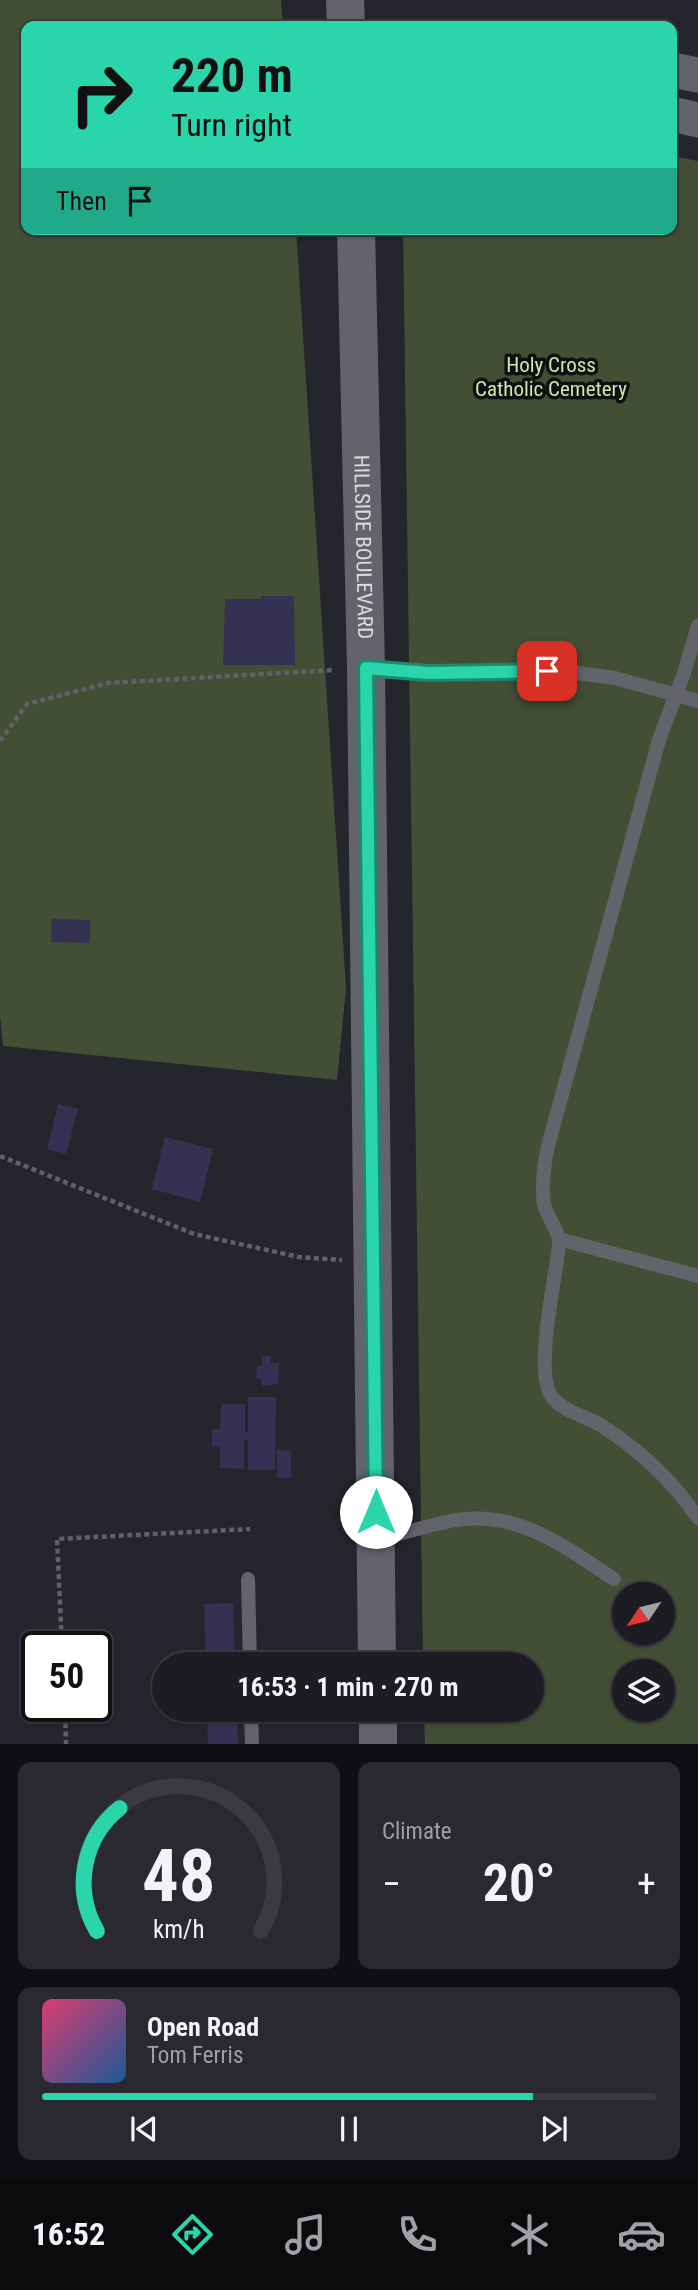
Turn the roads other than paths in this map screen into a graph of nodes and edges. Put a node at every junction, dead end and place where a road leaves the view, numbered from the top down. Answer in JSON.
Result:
{"nodes":[{"id":1,"x":345,"y":0,"type":"edge"},
{"id":2,"x":346,"y":21,"type":"edge"},
{"id":3,"x":677,"y":70,"type":"edge"},
{"id":4,"x":698,"y":75,"type":"edge"},
{"id":5,"x":677,"y":115,"type":"edge"},
{"id":6,"x":698,"y":120,"type":"edge"},
{"id":7,"x":356,"y":235,"type":"edge"},
{"id":8,"x":698,"y":626,"type":"edge"},
{"id":9,"x":366,"y":668,"type":"junction"},
{"id":10,"x":676,"y":695,"type":"junction"},
{"id":11,"x":698,"y":701,"type":"edge"},
{"id":12,"x":559,"y":1239,"type":"junction"},
{"id":13,"x":698,"y":1276,"type":"edge"},
{"id":14,"x":698,"y":1518,"type":"edge"},
{"id":15,"x":376,"y":1540,"type":"junction"},
{"id":16,"x":248,"y":1579,"type":"dead end"},
{"id":17,"x":614,"y":1579,"type":"dead end"},
{"id":18,"x":250,"y":1652,"type":"edge"},
{"id":19,"x":377,"y":1652,"type":"edge"},
{"id":20,"x":251,"y":1722,"type":"edge"},
{"id":21,"x":378,"y":1722,"type":"edge"},
{"id":22,"x":252,"y":1744,"type":"edge"},
{"id":23,"x":378,"y":1744,"type":"edge"}],
"edges":[{"from":1,"to":2,"type":"main road"},
{"from":3,"to":4,"type":"street"},
{"from":5,"to":6,"type":"street"},
{"from":7,"to":9,"type":"main road","name":"HILLSIDE BOULEVARD"},
{"from":8,"to":10,"type":"lane"},
{"from":9,"to":10,"type":"lane"},
{"from":9,"to":15,"type":"main road","name":"HILLSIDE BOULEVARD"},
{"from":10,"to":11,"type":"lane"},
{"from":10,"to":12,"type":"lane"},
{"from":12,"to":13,"type":"lane"},
{"from":12,"to":14,"type":"lane"},
{"from":15,"to":17,"type":"lane"},
{"from":15,"to":19,"type":"main road","name":"HILLSIDE BOULEVARD"},
{"from":16,"to":18,"type":"lane"},
{"from":20,"to":22,"type":"lane"},
{"from":21,"to":23,"type":"main road"}]}
